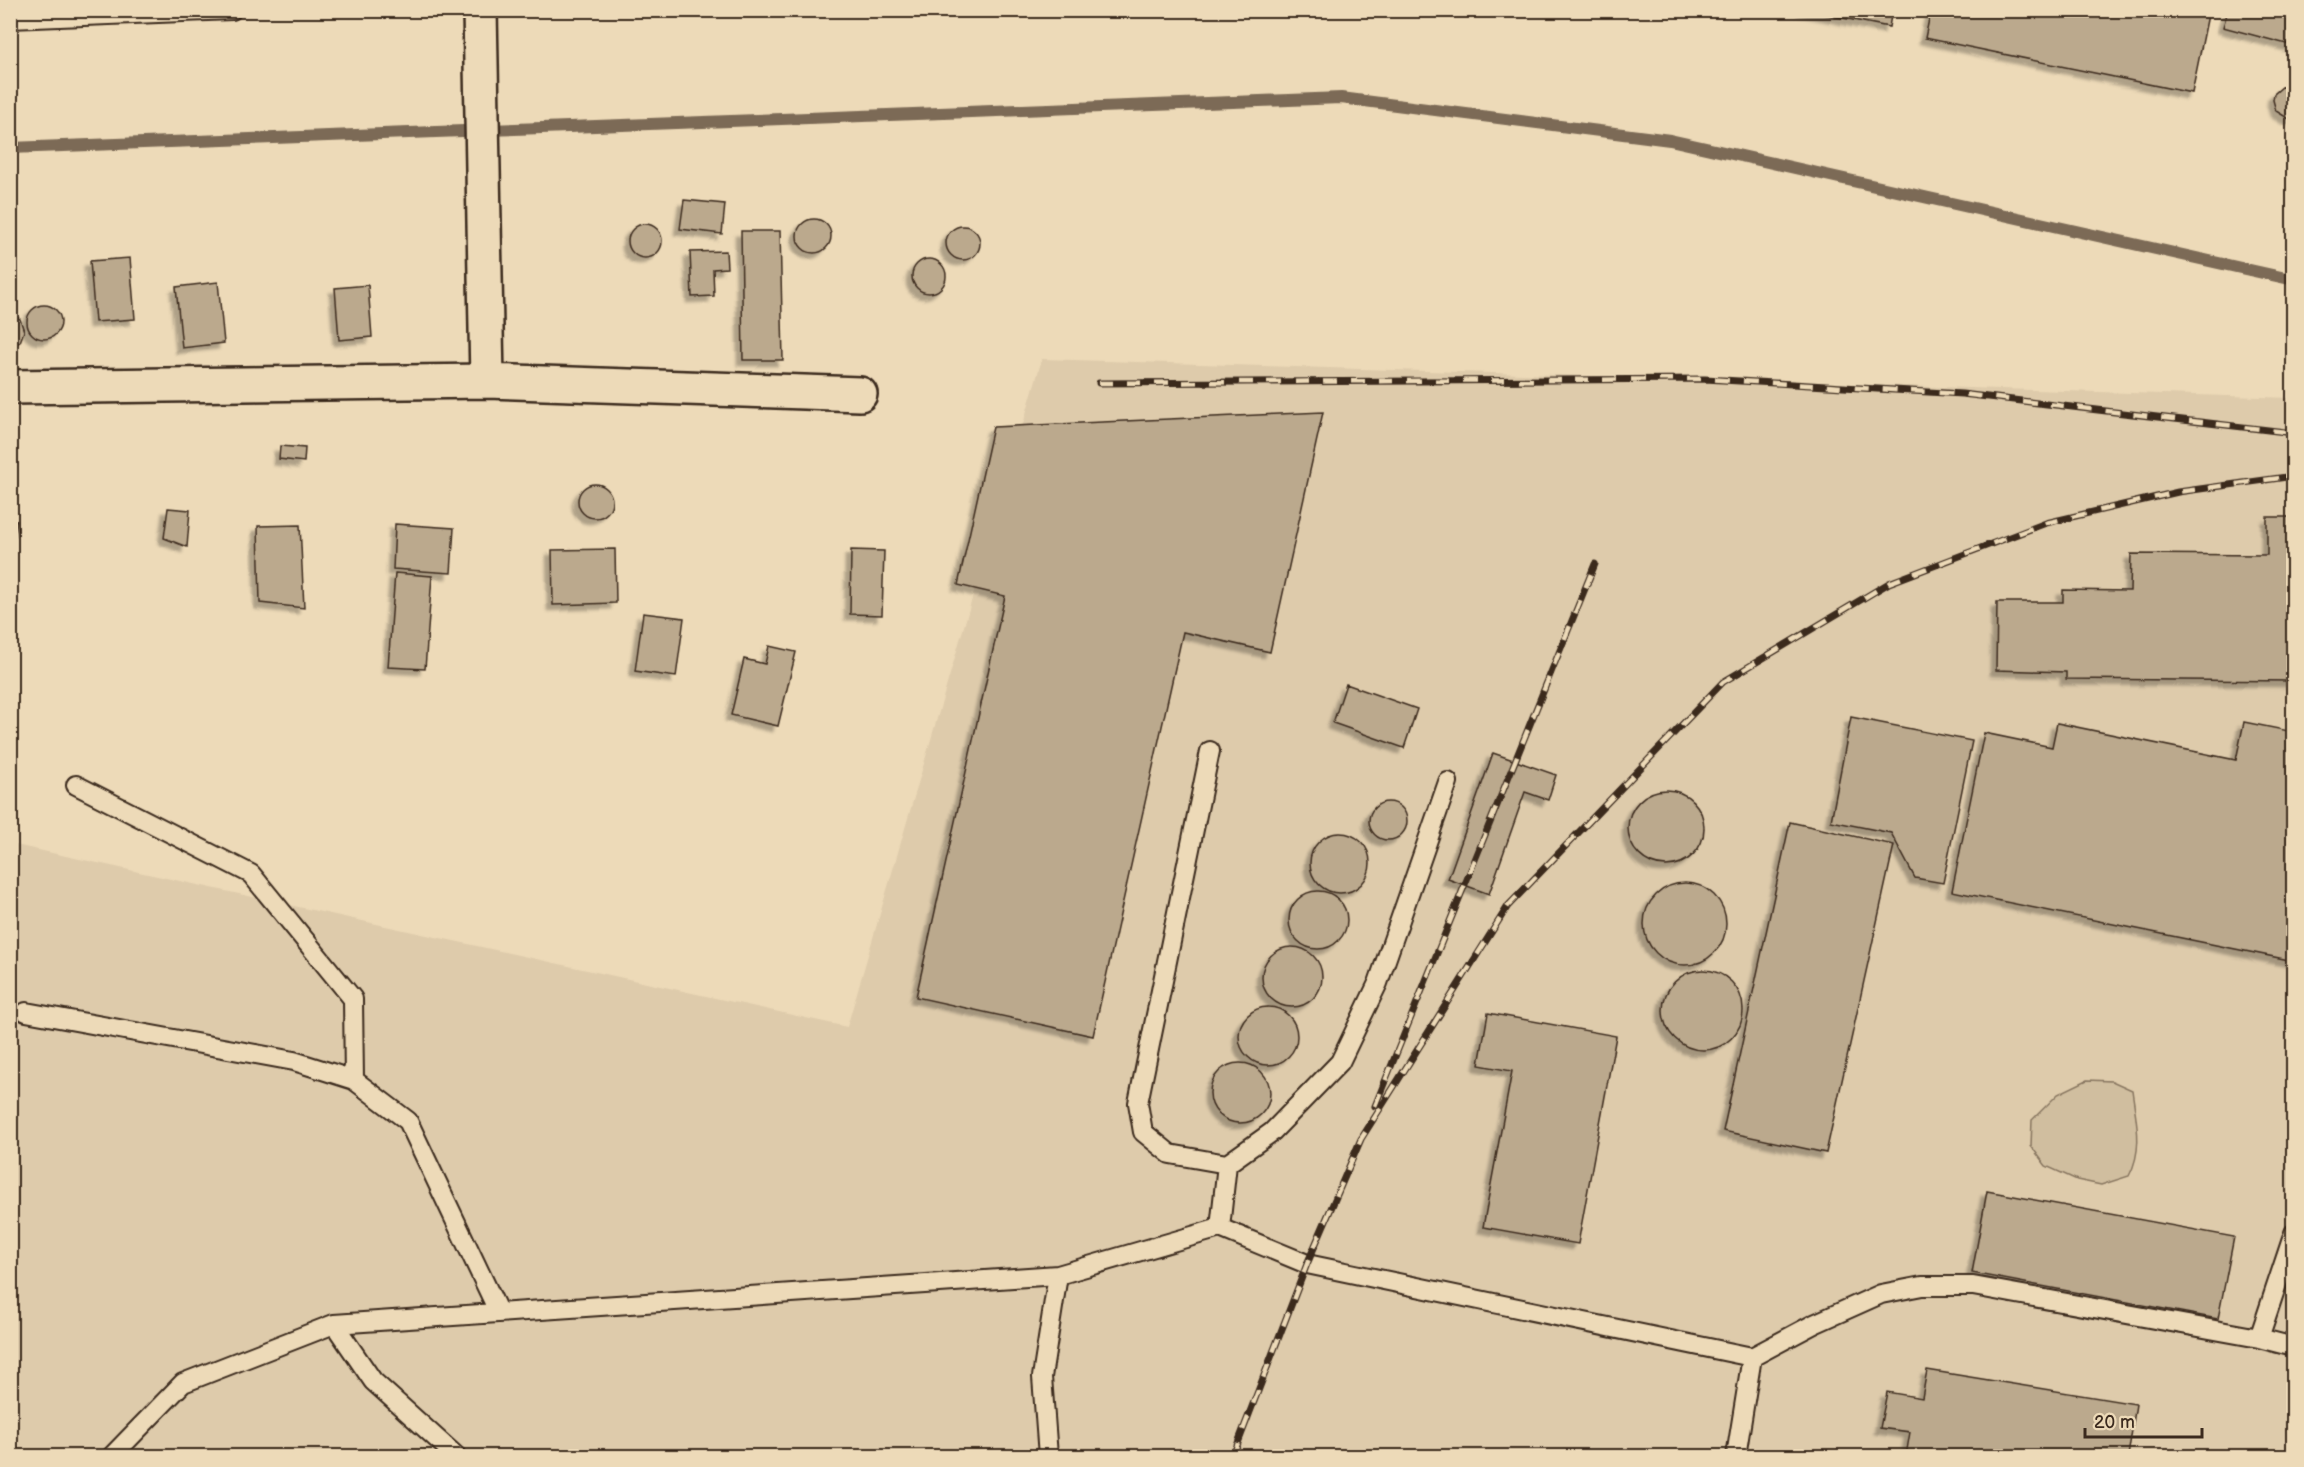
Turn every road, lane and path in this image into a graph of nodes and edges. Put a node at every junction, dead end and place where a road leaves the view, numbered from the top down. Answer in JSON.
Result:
{"nodes":[{"id":1,"x":231,"y":10,"type":"edge"},
{"id":2,"x":480,"y":10,"type":"edge"},
{"id":3,"x":10,"y":19,"type":"edge"},
{"id":4,"x":487,"y":381,"type":"junction"},
{"id":5,"x":10,"y":387,"type":"edge"},
{"id":6,"x":860,"y":394,"type":"dead end"},
{"id":7,"x":1210,"y":751,"type":"dead end"},
{"id":8,"x":1448,"y":782,"type":"dead end"},
{"id":9,"x":76,"y":784,"type":"dead end"},
{"id":10,"x":26,"y":1012,"type":"dead end"},
{"id":11,"x":354,"y":1080,"type":"junction"},
{"id":12,"x":1227,"y":1164,"type":"junction"},
{"id":13,"x":1220,"y":1228,"type":"junction"},
{"id":14,"x":2294,"y":1233,"type":"edge"},
{"id":15,"x":1058,"y":1275,"type":"junction"},
{"id":16,"x":499,"y":1313,"type":"junction"},
{"id":17,"x":334,"y":1324,"type":"junction"},
{"id":18,"x":2259,"y":1338,"type":"junction"},
{"id":19,"x":2294,"y":1347,"type":"edge"},
{"id":20,"x":1752,"y":1357,"type":"junction"},
{"id":21,"x":112,"y":1456,"type":"edge"},
{"id":22,"x":456,"y":1456,"type":"edge"},
{"id":23,"x":1048,"y":1456,"type":"edge"},
{"id":24,"x":1736,"y":1456,"type":"edge"}],
"edges":[{"from":1,"to":3,"type":"lane"},
{"from":2,"to":4,"type":"street"},
{"from":4,"to":5,"type":"street"},
{"from":4,"to":6,"type":"street"},
{"from":7,"to":12,"type":"lane"},
{"from":8,"to":12,"type":"lane"},
{"from":9,"to":11,"type":"lane"},
{"from":10,"to":11,"type":"lane"},
{"from":11,"to":16,"type":"lane"},
{"from":12,"to":13,"type":"lane"},
{"from":13,"to":15,"type":"lane"},
{"from":13,"to":20,"type":"lane"},
{"from":14,"to":18,"type":"lane"},
{"from":15,"to":16,"type":"lane"},
{"from":15,"to":23,"type":"lane"},
{"from":16,"to":17,"type":"lane"},
{"from":17,"to":21,"type":"lane"},
{"from":17,"to":22,"type":"lane"},
{"from":18,"to":19,"type":"lane"},
{"from":18,"to":20,"type":"lane"},
{"from":20,"to":24,"type":"lane"}]}
